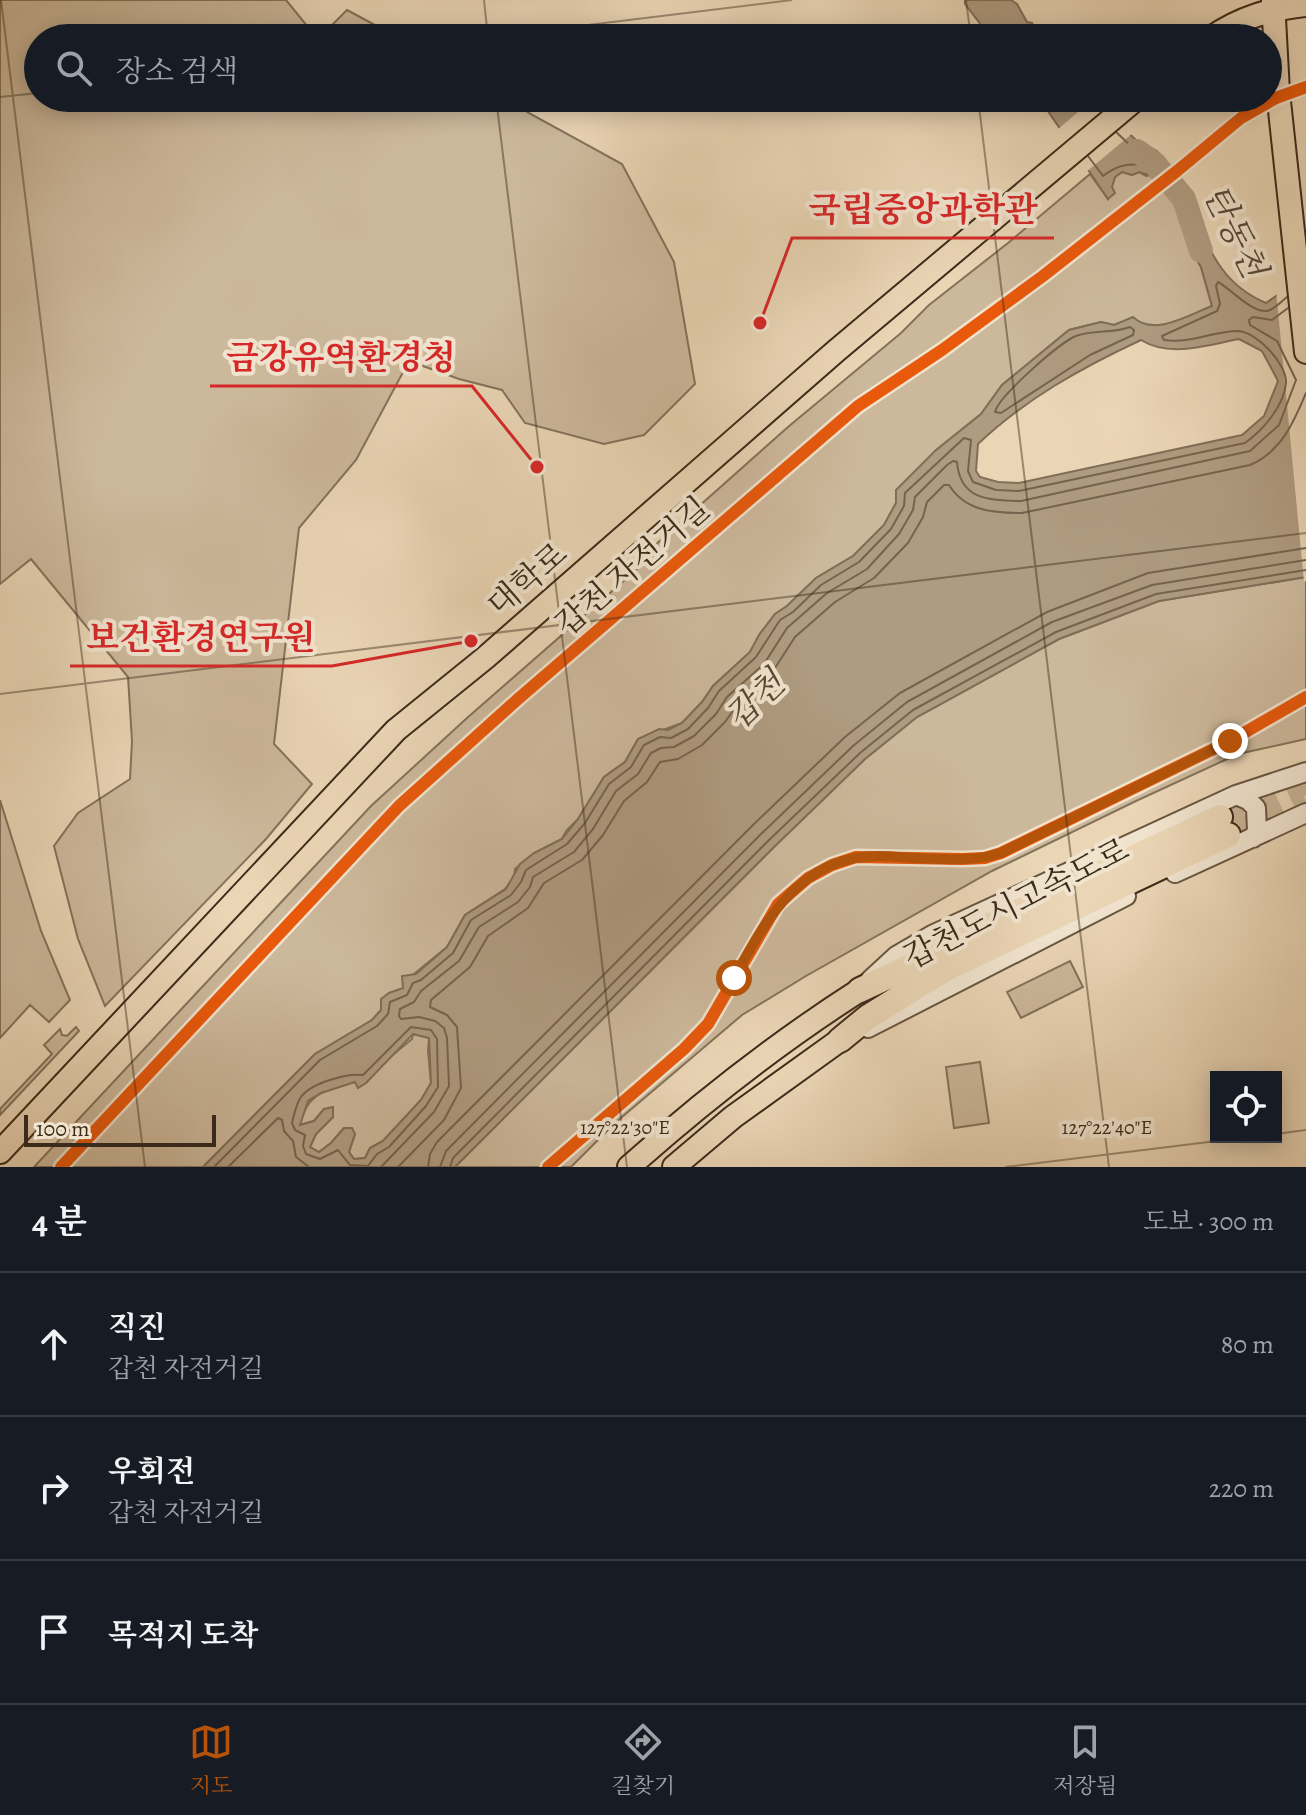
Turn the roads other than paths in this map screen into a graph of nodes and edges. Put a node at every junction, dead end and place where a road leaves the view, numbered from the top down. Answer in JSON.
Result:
{"nodes":[{"id":1,"x":1306,"y":2,"type":"edge"},
{"id":2,"x":1274,"y":4,"type":"edge"},
{"id":3,"x":1234,"y":24,"type":"edge"},
{"id":4,"x":1275,"y":24,"type":"edge"},
{"id":5,"x":1121,"y":112,"type":"edge"},
{"id":6,"x":1277,"y":112,"type":"edge"},
{"id":7,"x":1306,"y":352,"type":"edge"},
{"id":8,"x":1306,"y":772,"type":"edge"},
{"id":9,"x":1236,"y":795,"type":"junction"},
{"id":10,"x":1306,"y":813,"type":"edge"},
{"id":11,"x":1253,"y":838,"type":"junction"},
{"id":12,"x":860,"y":990,"type":"junction"},
{"id":13,"x":840,"y":1040,"type":"junction"},
{"id":14,"x":0,"y":1152,"type":"edge"},
{"id":15,"x":629,"y":1167,"type":"edge"},
{"id":16,"x":674,"y":1167,"type":"edge"}],
"edges":[{"from":1,"to":2,"type":"main road"},
{"from":2,"to":3,"type":"main road"},
{"from":2,"to":4,"type":"main road"},
{"from":5,"to":14,"type":"main road","name":"대학로"},
{"from":6,"to":7,"type":"main road"},
{"from":8,"to":9,"type":"street"},
{"from":9,"to":11,"type":"street"},
{"from":9,"to":12,"type":"street"},
{"from":10,"to":11,"type":"street"},
{"from":11,"to":13,"type":"street"},
{"from":12,"to":13,"type":"highway","name":"갑천도시고속도로"},
{"from":12,"to":15,"type":"main road"},
{"from":13,"to":16,"type":"main road"}]}
